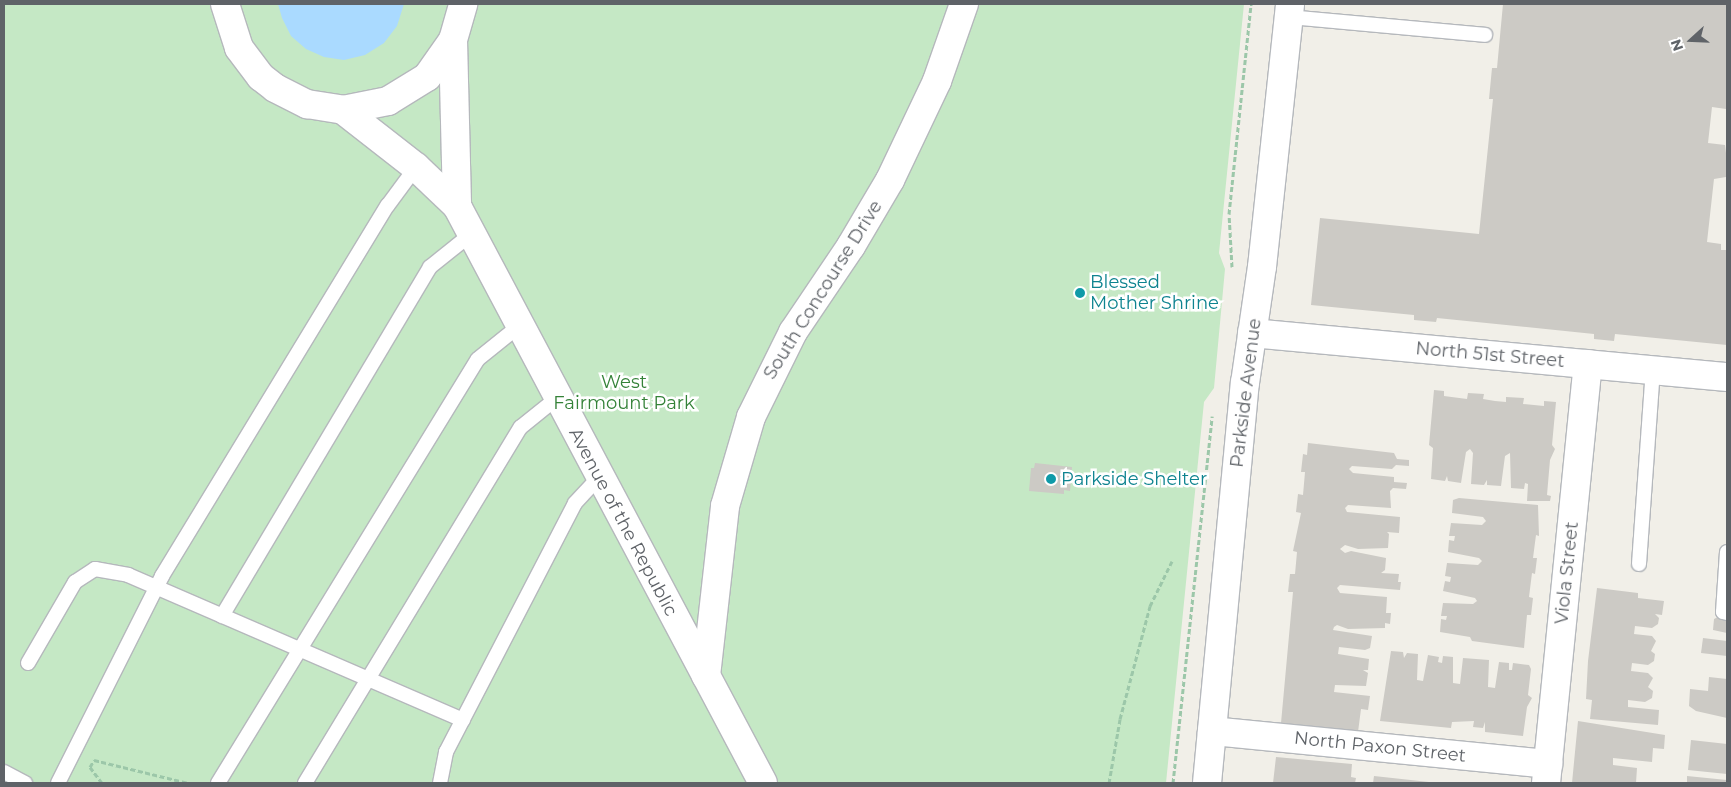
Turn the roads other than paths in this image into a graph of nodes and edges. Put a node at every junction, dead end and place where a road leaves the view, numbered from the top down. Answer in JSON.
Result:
{"nodes":[{"id":1,"x":225,"y":4,"type":"edge"},
{"id":2,"x":464,"y":4,"type":"edge"},
{"id":3,"x":964,"y":4,"type":"edge"},
{"id":4,"x":1290,"y":10,"type":"edge"},
{"id":5,"x":1485,"y":34,"type":"dead end"},
{"id":6,"x":453,"y":40,"type":"junction"},
{"id":7,"x":343,"y":110,"type":"junction"},
{"id":8,"x":416,"y":167,"type":"junction"},
{"id":9,"x":457,"y":206,"type":"junction"},
{"id":10,"x":470,"y":235,"type":"junction"},
{"id":11,"x":519,"y":326,"type":"junction"},
{"id":12,"x":1252,"y":333,"type":"junction"},
{"id":13,"x":1588,"y":364,"type":"junction"},
{"id":14,"x":1653,"y":370,"type":"junction"},
{"id":15,"x":1727,"y":377,"type":"edge"},
{"id":16,"x":557,"y":398,"type":"junction"},
{"id":17,"x":599,"y":477,"type":"junction"},
{"id":18,"x":1727,"y":552,"type":"edge"},
{"id":19,"x":1639,"y":564,"type":"dead end"},
{"id":20,"x":156,"y":587,"type":"junction"},
{"id":21,"x":1727,"y":613,"type":"edge"},
{"id":22,"x":222,"y":616,"type":"junction"},
{"id":23,"x":300,"y":650,"type":"junction"},
{"id":24,"x":28,"y":663,"type":"dead end"},
{"id":25,"x":706,"y":676,"type":"junction"},
{"id":26,"x":367,"y":679,"type":"junction"},
{"id":27,"x":463,"y":720,"type":"junction"},
{"id":28,"x":1212,"y":731,"type":"junction"},
{"id":29,"x":4,"y":772,"type":"edge"},
{"id":30,"x":1547,"y":774,"type":"edge"},
{"id":31,"x":25,"y":783,"type":"edge"},
{"id":32,"x":58,"y":783,"type":"edge"},
{"id":33,"x":218,"y":783,"type":"edge"},
{"id":34,"x":305,"y":783,"type":"edge"},
{"id":35,"x":440,"y":783,"type":"edge"},
{"id":36,"x":763,"y":783,"type":"edge"},
{"id":37,"x":1207,"y":783,"type":"edge"}],
"edges":[{"from":1,"to":7,"type":"street","name":"Avenue of the Republic"},
{"from":2,"to":6,"type":"street","name":"Avenue of the Republic"},
{"from":3,"to":25,"type":"street","name":"South Concourse Drive"},
{"from":4,"to":5,"type":"lane"},
{"from":4,"to":12,"type":"street","name":"Parkside Avenue"},
{"from":6,"to":7,"type":"street","name":"Avenue of the Republic"},
{"from":6,"to":9,"type":"street","name":"Avenue of the Republic"},
{"from":7,"to":8,"type":"street","name":"Avenue of the Republic"},
{"from":8,"to":9,"type":"street","name":"Avenue of the Republic"},
{"from":8,"to":20,"type":"lane"},
{"from":9,"to":10,"type":"street","name":"Avenue of the Republic"},
{"from":10,"to":11,"type":"street","name":"Avenue of the Republic"},
{"from":10,"to":22,"type":"lane"},
{"from":11,"to":16,"type":"street","name":"Avenue of the Republic"},
{"from":11,"to":23,"type":"lane"},
{"from":12,"to":13,"type":"street","name":"North 51st Street"},
{"from":12,"to":28,"type":"street","name":"Parkside Avenue"},
{"from":13,"to":14,"type":"street","name":"North 51st Street"},
{"from":13,"to":30,"type":"street","name":"Viola Street"},
{"from":14,"to":15,"type":"street","name":"North 51st Street"},
{"from":14,"to":19,"type":"lane"},
{"from":16,"to":17,"type":"street","name":"Avenue of the Republic"},
{"from":16,"to":26,"type":"lane"},
{"from":17,"to":25,"type":"street","name":"Avenue of the Republic"},
{"from":17,"to":27,"type":"lane"},
{"from":18,"to":21,"type":"lane"},
{"from":20,"to":22,"type":"lane"},
{"from":20,"to":24,"type":"lane"},
{"from":20,"to":32,"type":"lane"},
{"from":22,"to":23,"type":"lane"},
{"from":23,"to":26,"type":"lane"},
{"from":23,"to":33,"type":"lane"},
{"from":25,"to":36,"type":"street","name":"Avenue of the Republic"},
{"from":26,"to":27,"type":"lane"},
{"from":26,"to":34,"type":"lane"},
{"from":27,"to":35,"type":"lane"},
{"from":28,"to":30,"type":"street","name":"North Paxon Street"},
{"from":28,"to":37,"type":"street","name":"Parkside Avenue"},
{"from":29,"to":31,"type":"lane"}]}
